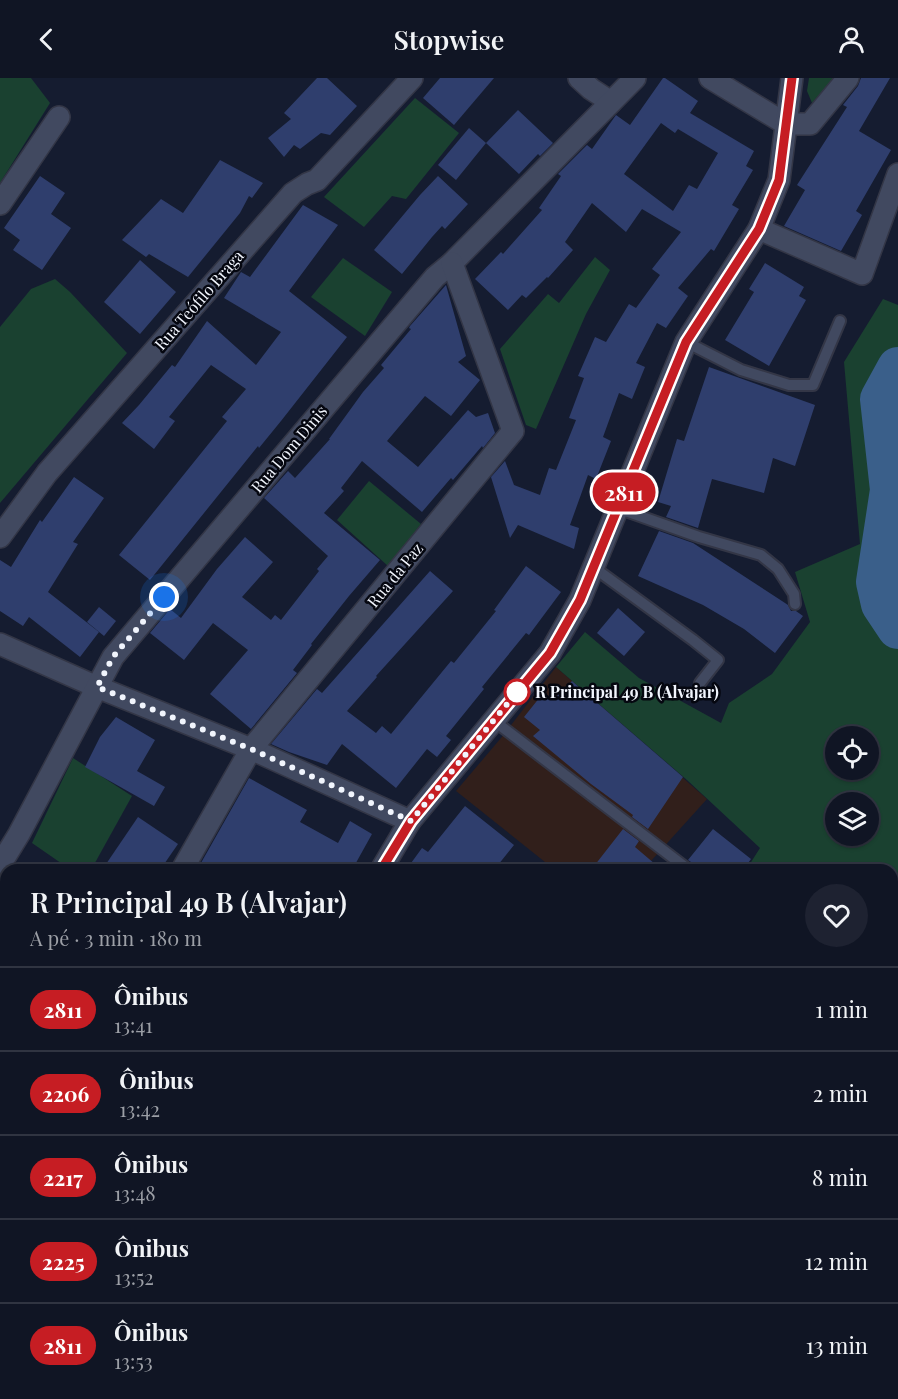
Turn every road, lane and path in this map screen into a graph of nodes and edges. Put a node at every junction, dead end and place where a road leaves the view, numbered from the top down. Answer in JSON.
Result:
{"nodes":[{"id":1,"x":412,"y":78,"type":"edge"},
{"id":2,"x":579,"y":78,"type":"edge"},
{"id":3,"x":635,"y":78,"type":"edge"},
{"id":4,"x":710,"y":78,"type":"edge"},
{"id":5,"x":792,"y":78,"type":"edge"},
{"id":6,"x":848,"y":78,"type":"edge"},
{"id":7,"x":611,"y":102,"type":"junction"},
{"id":8,"x":59,"y":117,"type":"dead end"},
{"id":9,"x":786,"y":124,"type":"junction"},
{"id":10,"x":898,"y":174,"type":"edge"},
{"id":11,"x":0,"y":204,"type":"edge"},
{"id":12,"x":759,"y":229,"type":"junction"},
{"id":13,"x":452,"y":263,"type":"junction"},
{"id":14,"x":840,"y":321,"type":"dead end"},
{"id":15,"x":686,"y":342,"type":"junction"},
{"id":16,"x":617,"y":508,"type":"junction"},
{"id":17,"x":0,"y":537,"type":"edge"},
{"id":18,"x":593,"y":567,"type":"junction"},
{"id":19,"x":795,"y":604,"type":"dead end"},
{"id":20,"x":0,"y":645,"type":"edge"},
{"id":21,"x":700,"y":683,"type":"dead end"},
{"id":22,"x":97,"y":687,"type":"junction"},
{"id":23,"x":493,"y":720,"type":"junction"},
{"id":24,"x":251,"y":749,"type":"junction"},
{"id":25,"x":411,"y":821,"type":"junction"},
{"id":26,"x":0,"y":864,"type":"edge"},
{"id":27,"x":185,"y":864,"type":"edge"},
{"id":28,"x":385,"y":864,"type":"edge"},
{"id":29,"x":681,"y":864,"type":"edge"}],
"edges":[{"from":1,"to":17,"type":"street","name":"Rua Teófilo Braga"},
{"from":2,"to":7,"type":"street"},
{"from":3,"to":7,"type":"street","name":"Rua Dom Dinis"},
{"from":4,"to":9,"type":"street"},
{"from":5,"to":9,"type":"street"},
{"from":6,"to":9,"type":"street"},
{"from":7,"to":13,"type":"street","name":"Rua Dom Dinis"},
{"from":8,"to":11,"type":"street"},
{"from":9,"to":12,"type":"street"},
{"from":10,"to":12,"type":"street"},
{"from":12,"to":15,"type":"street"},
{"from":13,"to":22,"type":"street","name":"Rua Dom Dinis"},
{"from":13,"to":24,"type":"street","name":"Rua da Paz"},
{"from":14,"to":15,"type":"lane"},
{"from":15,"to":16,"type":"street"},
{"from":16,"to":18,"type":"street"},
{"from":16,"to":19,"type":"lane"},
{"from":18,"to":21,"type":"lane"},
{"from":18,"to":23,"type":"street"},
{"from":20,"to":22,"type":"street"},
{"from":22,"to":24,"type":"street"},
{"from":22,"to":26,"type":"street","name":"Rua Dom Dinis"},
{"from":23,"to":25,"type":"street"},
{"from":23,"to":29,"type":"lane"},
{"from":24,"to":25,"type":"street"},
{"from":24,"to":27,"type":"street","name":"Rua da Paz"},
{"from":25,"to":28,"type":"street"}]}
